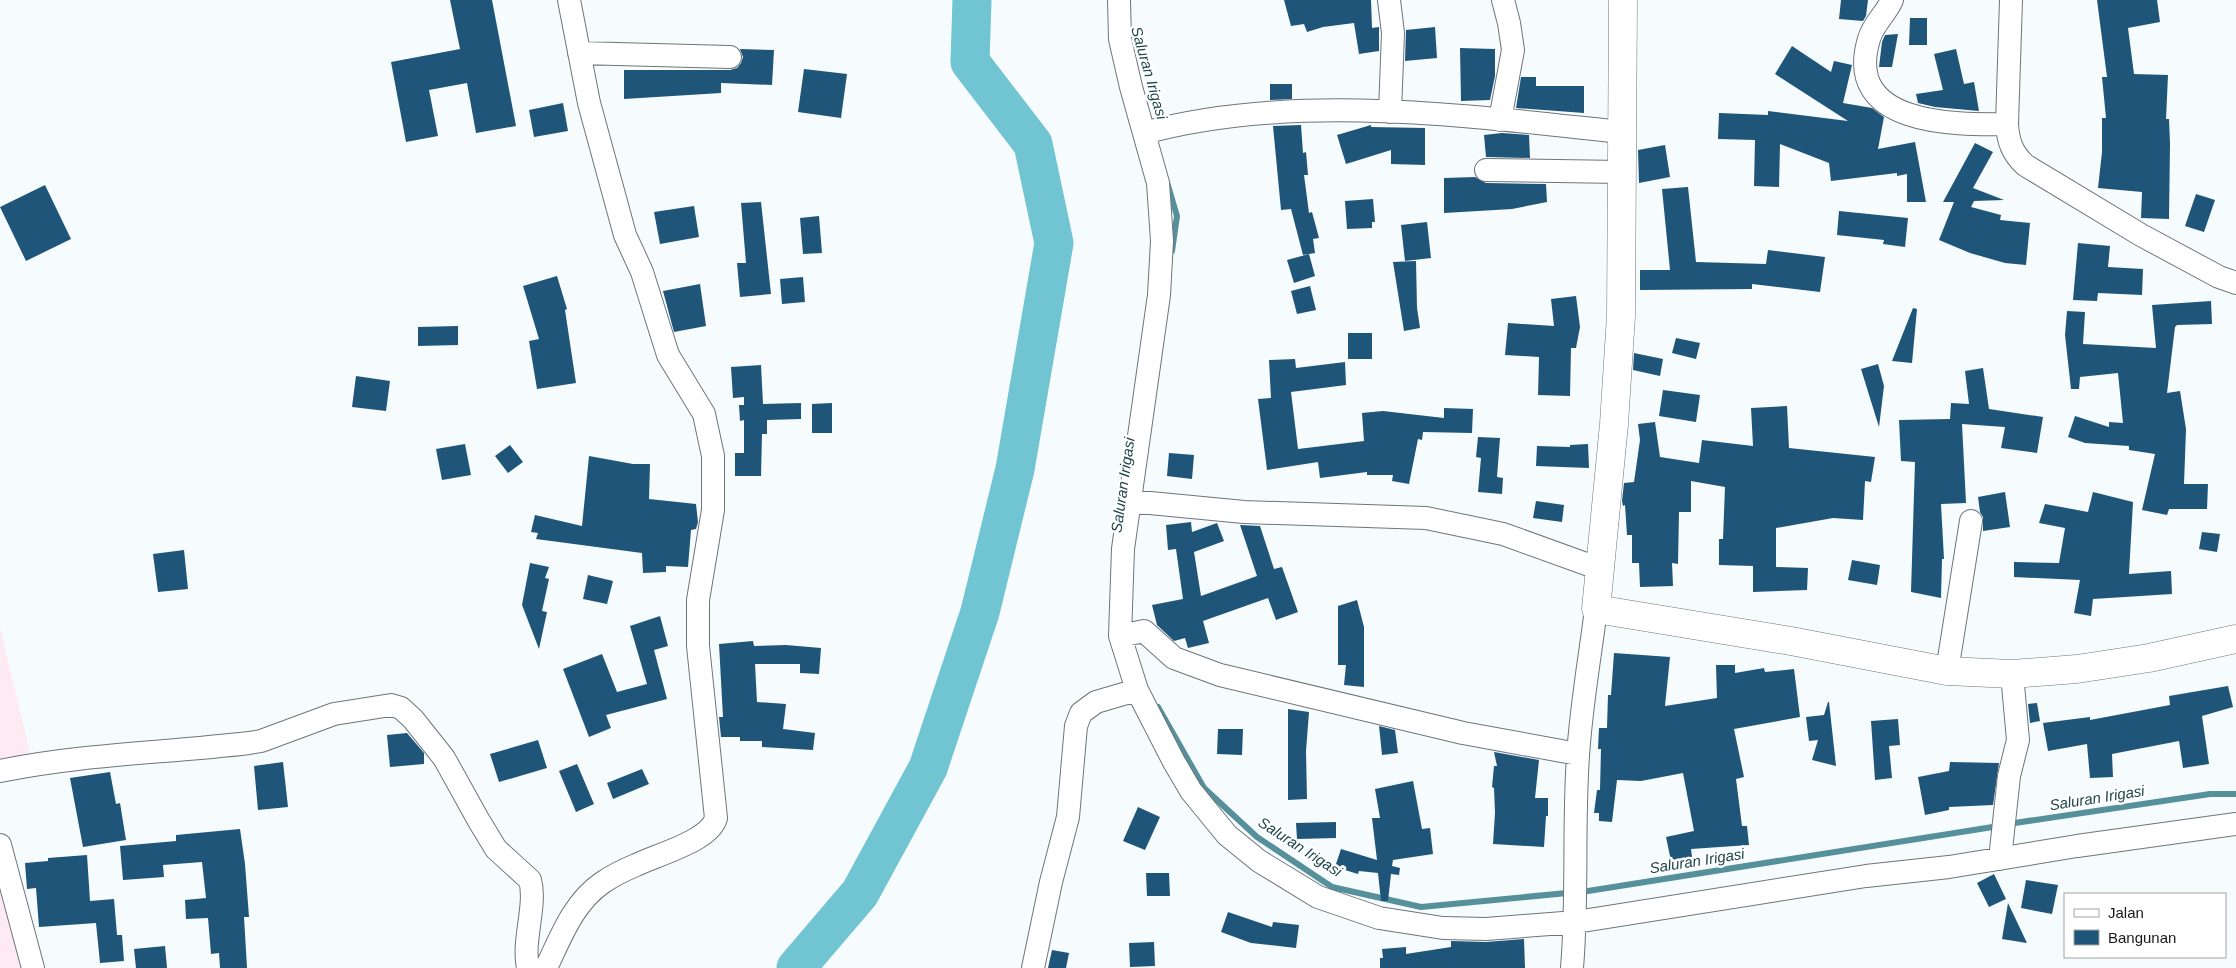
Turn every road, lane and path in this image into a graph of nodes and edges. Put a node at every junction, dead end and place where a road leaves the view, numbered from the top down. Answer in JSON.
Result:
{"nodes":[{"id":1,"x":569,"y":0,"type":"edge"},
{"id":2,"x":1119,"y":0,"type":"edge"},
{"id":3,"x":1389,"y":0,"type":"edge"},
{"id":4,"x":1503,"y":0,"type":"edge"},
{"id":5,"x":1623,"y":0,"type":"edge"},
{"id":6,"x":1892,"y":0,"type":"edge"},
{"id":7,"x":2011,"y":0,"type":"edge"},
{"id":8,"x":579,"y":53,"type":"junction"},
{"id":9,"x":730,"y":57,"type":"dead end"},
{"id":10,"x":1390,"y":112,"type":"junction"},
{"id":11,"x":1500,"y":120,"type":"junction"},
{"id":12,"x":2007,"y":124,"type":"junction"},
{"id":13,"x":1152,"y":131,"type":"junction"},
{"id":14,"x":1622,"y":132,"type":"junction"},
{"id":15,"x":1486,"y":170,"type":"dead end"},
{"id":16,"x":1622,"y":172,"type":"junction"},
{"id":17,"x":2236,"y":283,"type":"edge"},
{"id":18,"x":1131,"y":501,"type":"junction"},
{"id":19,"x":1971,"y":521,"type":"dead end"},
{"id":20,"x":1600,"y":569,"type":"junction"},
{"id":21,"x":1596,"y":609,"type":"junction"},
{"id":22,"x":1130,"y":634,"type":"junction"},
{"id":23,"x":2236,"y":639,"type":"edge"},
{"id":24,"x":1947,"y":671,"type":"junction"},
{"id":25,"x":2012,"y":674,"type":"junction"},
{"id":26,"x":1137,"y":690,"type":"junction"},
{"id":27,"x":1578,"y":754,"type":"junction"},
{"id":28,"x":0,"y":771,"type":"edge"},
{"id":29,"x":2236,"y":824,"type":"edge"},
{"id":30,"x":0,"y":845,"type":"edge"},
{"id":31,"x":2000,"y":859,"type":"junction"},
{"id":32,"x":1576,"y":919,"type":"junction"},
{"id":33,"x":34,"y":968,"type":"edge"},
{"id":34,"x":528,"y":968,"type":"edge"},
{"id":35,"x":546,"y":968,"type":"edge"},
{"id":36,"x":1033,"y":968,"type":"edge"},
{"id":37,"x":1572,"y":968,"type":"edge"}],
"edges":[{"from":1,"to":8,"type":"street"},
{"from":2,"to":13,"type":"street"},
{"from":3,"to":10,"type":"street"},
{"from":4,"to":11,"type":"street"},
{"from":5,"to":14,"type":"street"},
{"from":6,"to":12,"type":"street"},
{"from":7,"to":12,"type":"street"},
{"from":8,"to":9,"type":"street"},
{"from":8,"to":35,"type":"street"},
{"from":10,"to":11,"type":"street"},
{"from":10,"to":13,"type":"street"},
{"from":11,"to":14,"type":"street"},
{"from":12,"to":17,"type":"street"},
{"from":13,"to":18,"type":"street"},
{"from":14,"to":16,"type":"street"},
{"from":15,"to":16,"type":"street"},
{"from":16,"to":20,"type":"street"},
{"from":18,"to":20,"type":"street"},
{"from":18,"to":22,"type":"street"},
{"from":19,"to":24,"type":"street"},
{"from":20,"to":21,"type":"street"},
{"from":21,"to":24,"type":"street"},
{"from":21,"to":27,"type":"street"},
{"from":22,"to":26,"type":"street"},
{"from":22,"to":27,"type":"street"},
{"from":23,"to":25,"type":"street"},
{"from":24,"to":25,"type":"street"},
{"from":25,"to":31,"type":"street"},
{"from":26,"to":32,"type":"street"},
{"from":26,"to":36,"type":"street"},
{"from":27,"to":32,"type":"street"},
{"from":28,"to":34,"type":"street"},
{"from":29,"to":31,"type":"street"},
{"from":30,"to":33,"type":"street"},
{"from":31,"to":32,"type":"street"},
{"from":32,"to":37,"type":"street"}]}
